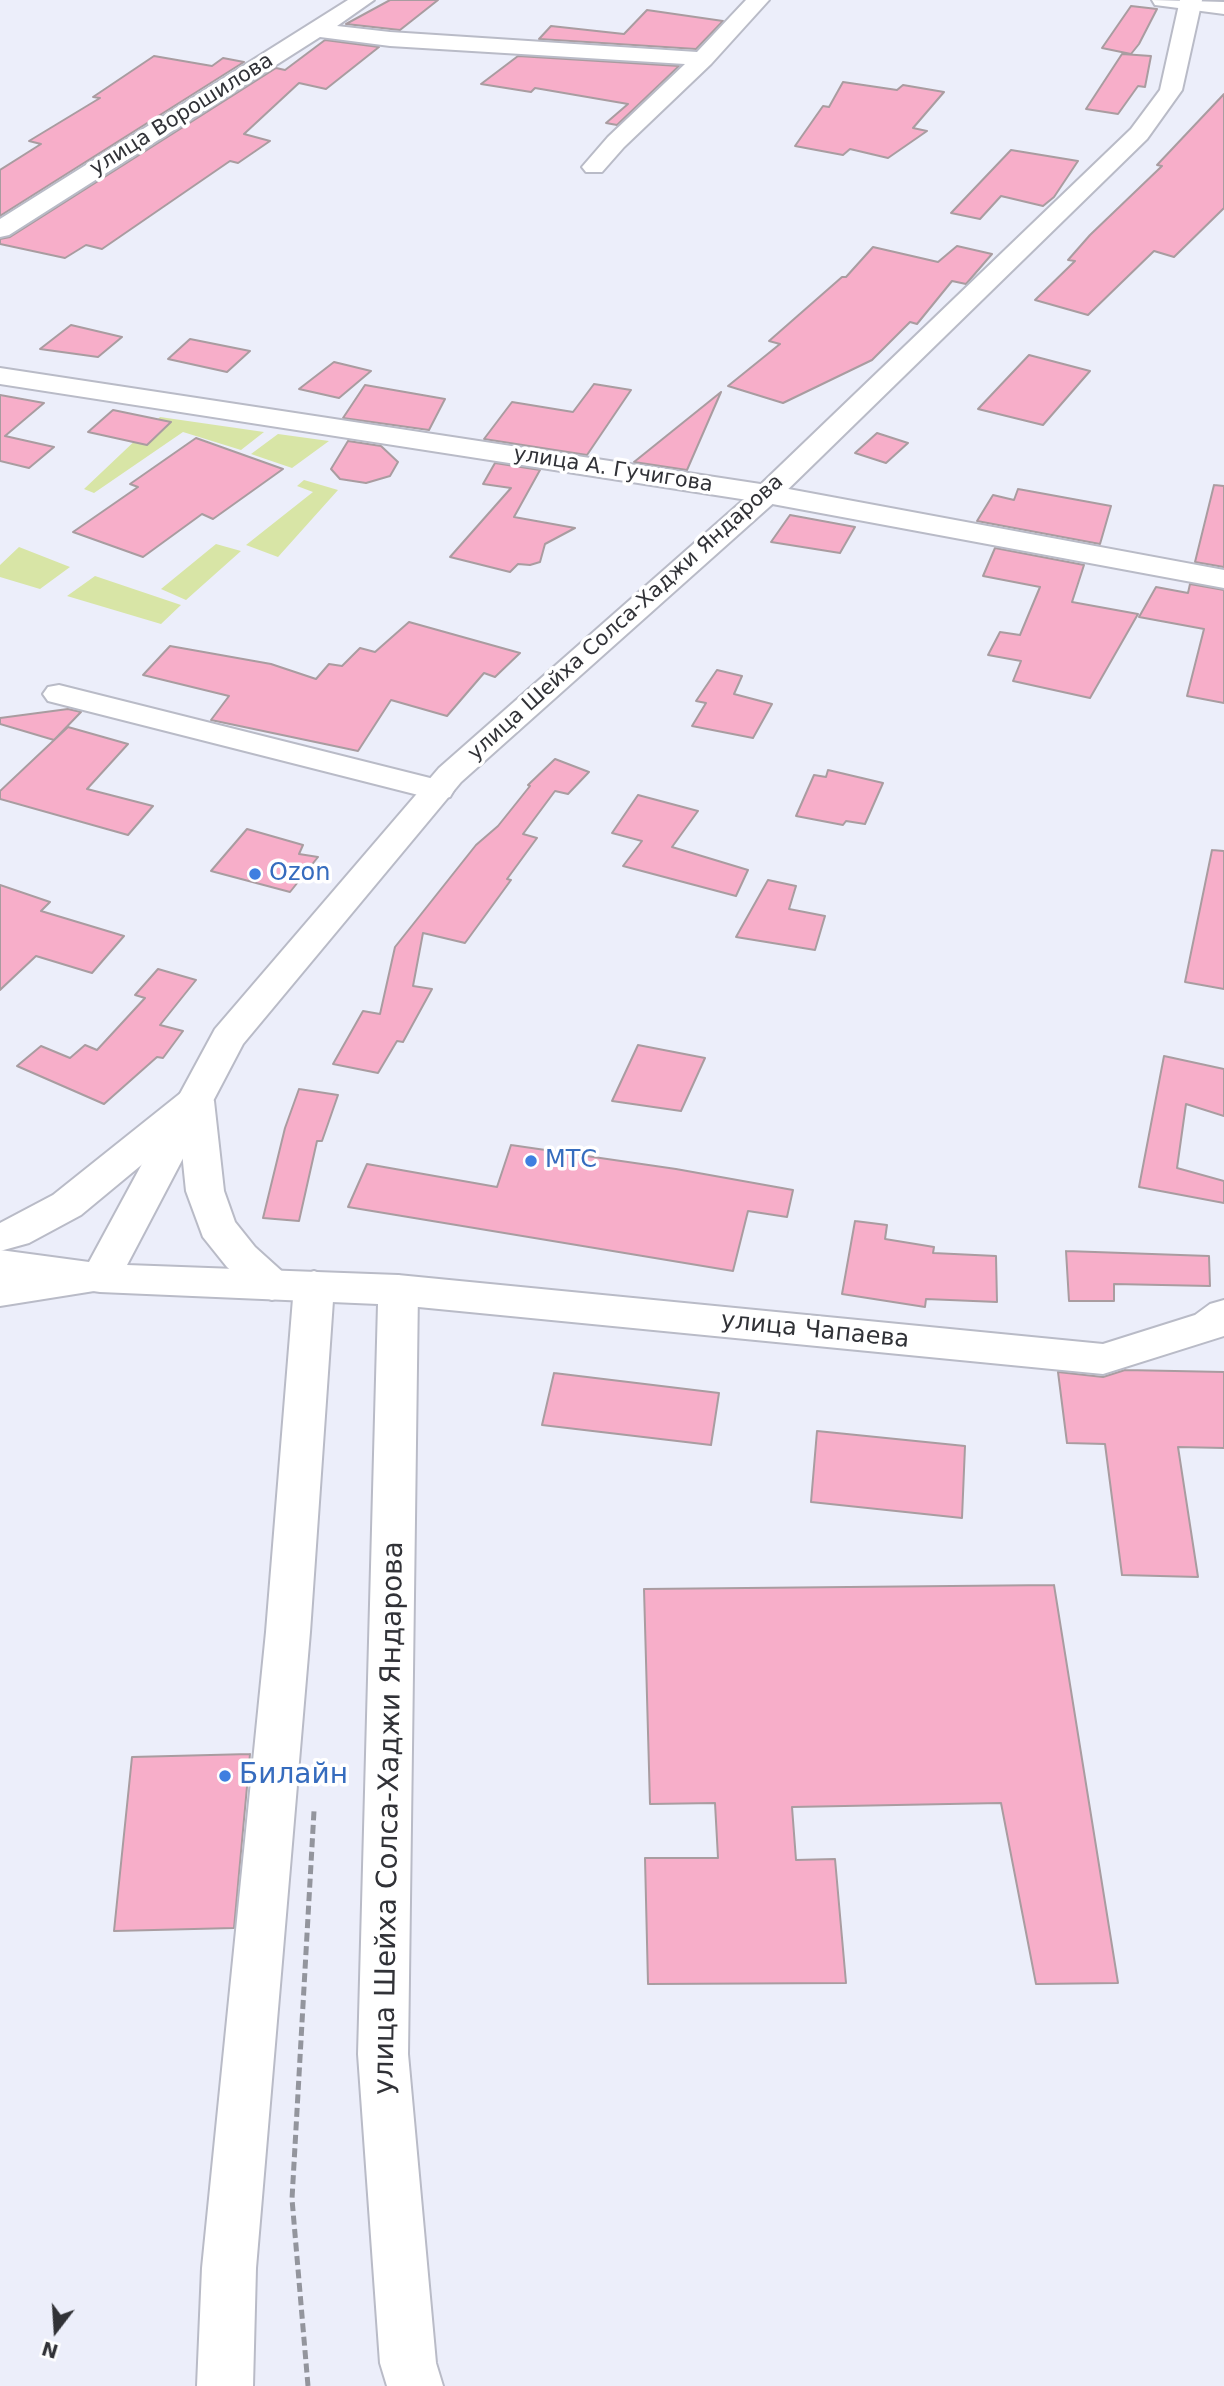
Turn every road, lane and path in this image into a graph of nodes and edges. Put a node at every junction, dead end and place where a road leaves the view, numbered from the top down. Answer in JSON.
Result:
{"nodes":[{"id":1,"x":363,"y":0,"type":"edge"},
{"id":2,"x":758,"y":0,"type":"edge"},
{"id":3,"x":1182,"y":1,"type":"edge"},
{"id":4,"x":1224,"y":8,"type":"edge"},
{"id":5,"x":316,"y":30,"type":"junction"},
{"id":6,"x":703,"y":59,"type":"junction"},
{"id":7,"x":594,"y":167,"type":"dead end"},
{"id":8,"x":0,"y":230,"type":"edge"},
{"id":9,"x":0,"y":376,"type":"edge"},
{"id":10,"x":767,"y":494,"type":"junction"},
{"id":11,"x":1224,"y":579,"type":"edge"},
{"id":12,"x":59,"y":694,"type":"dead end"},
{"id":13,"x":438,"y":790,"type":"junction"},
{"id":14,"x":195,"y":1101,"type":"junction"},
{"id":15,"x":0,"y":1237,"type":"edge"},
{"id":16,"x":0,"y":1264,"type":"edge"},
{"id":17,"x":100,"y":1278,"type":"junction"},
{"id":18,"x":293,"y":1286,"type":"junction"},
{"id":19,"x":398,"y":1290,"type":"junction"},
{"id":20,"x":0,"y":1291,"type":"edge"},
{"id":21,"x":1219,"y":1326,"type":"edge"},
{"id":22,"x":315,"y":1798,"type":"dead end"},
{"id":23,"x":225,"y":2386,"type":"edge"},
{"id":24,"x":307,"y":2386,"type":"edge"},
{"id":25,"x":415,"y":2386,"type":"edge"}],
"edges":[{"from":1,"to":5,"type":"street","name":"улица Ворошилова"},
{"from":2,"to":6,"type":"street"},
{"from":3,"to":4,"type":"street"},
{"from":3,"to":10,"type":"street","name":"улица Шейха Солса-Хаджи Яндарова"},
{"from":5,"to":6,"type":"street"},
{"from":5,"to":8,"type":"street","name":"улица Ворошилова"},
{"from":6,"to":7,"type":"street"},
{"from":9,"to":10,"type":"street","name":"улица А. Гучигова"},
{"from":10,"to":11,"type":"street","name":"улица А. Гучигова"},
{"from":10,"to":13,"type":"street","name":"улица Шейха Солса-Хаджи Яндарова"},
{"from":12,"to":13,"type":"street"},
{"from":13,"to":14,"type":"street","name":"улица Шейха Солса-Хаджи Яндарова"},
{"from":14,"to":15,"type":"street"},
{"from":14,"to":17,"type":"street","name":"улица Шейха Солса-Хаджи Яндарова"},
{"from":14,"to":18,"type":"street"},
{"from":16,"to":17,"type":"street"},
{"from":17,"to":18,"type":"street","name":"улица Чапаева"},
{"from":17,"to":20,"type":"street"},
{"from":18,"to":19,"type":"street","name":"улица Чапаева"},
{"from":18,"to":23,"type":"street"},
{"from":19,"to":21,"type":"street","name":"улица Чапаева"},
{"from":19,"to":25,"type":"street","name":"улица Шейха Солса-Хаджи Яндарова"},
{"from":22,"to":24,"type":"path"}]}
